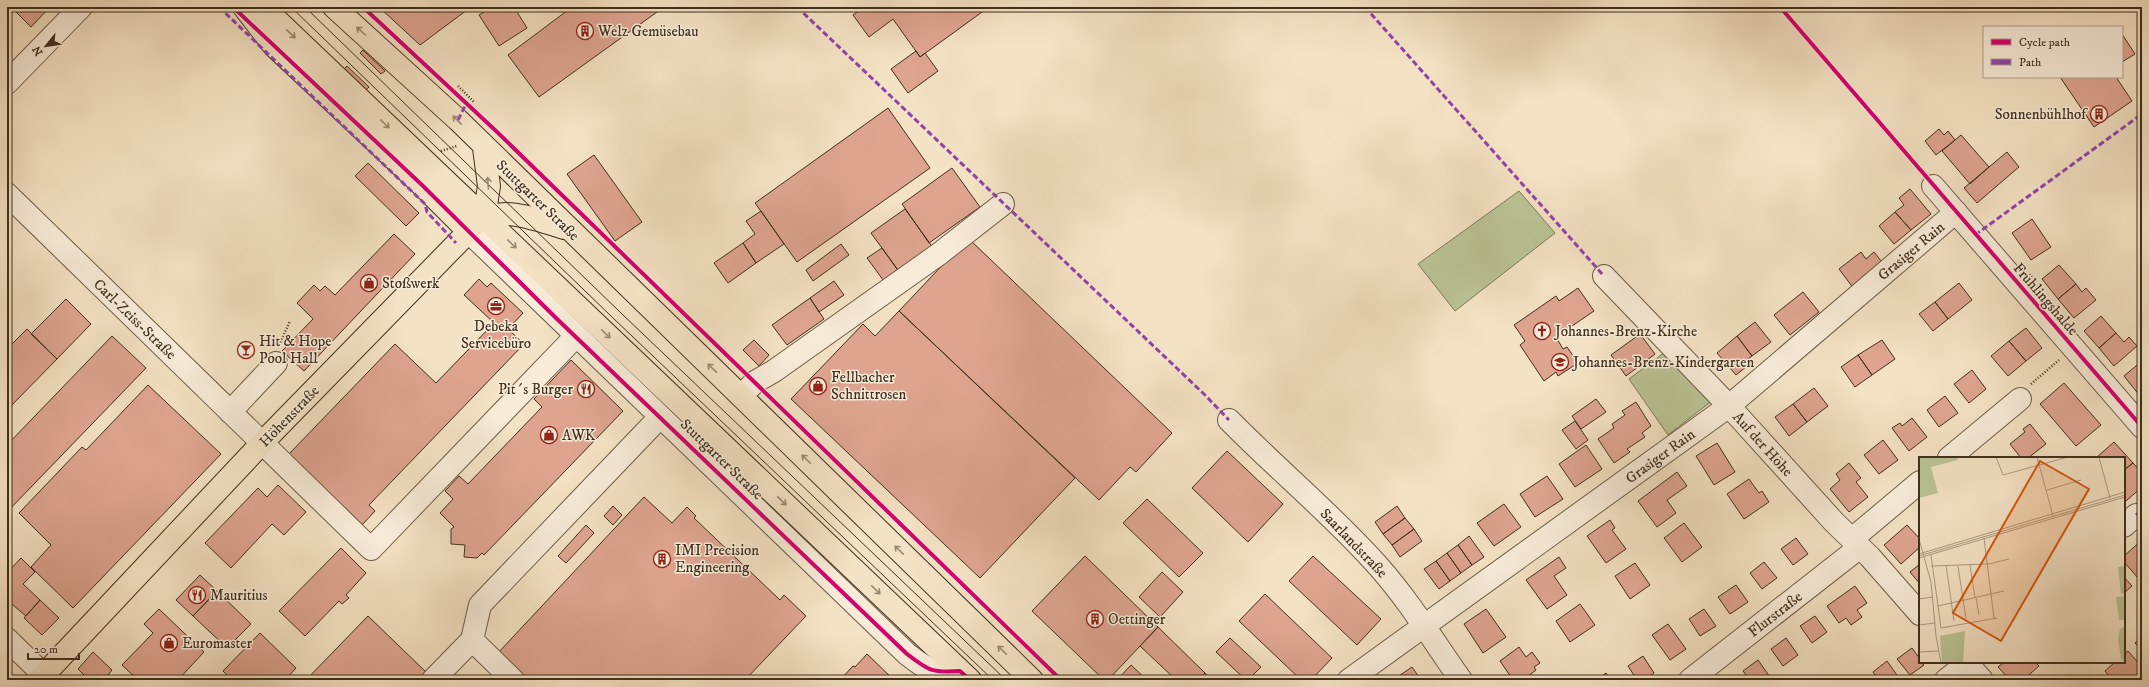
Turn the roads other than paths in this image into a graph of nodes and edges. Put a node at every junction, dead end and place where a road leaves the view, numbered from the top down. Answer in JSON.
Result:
{"nodes":[{"id":1,"x":81,"y":7,"type":"edge"},
{"id":2,"x":233,"y":7,"type":"edge"},
{"id":3,"x":244,"y":7,"type":"edge"},
{"id":4,"x":263,"y":7,"type":"edge"},
{"id":5,"x":334,"y":7,"type":"edge"},
{"id":6,"x":274,"y":46,"type":"junction"},
{"id":7,"x":7,"y":83,"type":"edge"},
{"id":8,"x":484,"y":148,"type":"junction"},
{"id":9,"x":1933,"y":186,"type":"dead end"},
{"id":10,"x":7,"y":194,"type":"edge"},
{"id":11,"x":1003,"y":204,"type":"dead end"},
{"id":12,"x":1956,"y":212,"type":"junction"},
{"id":13,"x":476,"y":224,"type":"junction"},
{"id":14,"x":568,"y":229,"type":"junction"},
{"id":15,"x":1604,"y":276,"type":"dead end"},
{"id":16,"x":576,"y":336,"type":"junction"},
{"id":17,"x":276,"y":363,"type":"dead end"},
{"id":18,"x":741,"y":396,"type":"junction"},
{"id":19,"x":2020,"y":399,"type":"road end"},
{"id":20,"x":1728,"y":406,"type":"junction"},
{"id":21,"x":230,"y":412,"type":"junction"},
{"id":22,"x":660,"y":417,"type":"junction"},
{"id":23,"x":1229,"y":420,"type":"dead end"},
{"id":24,"x":2142,"y":427,"type":"edge"},
{"id":25,"x":262,"y":443,"type":"junction"},
{"id":26,"x":1950,"y":457,"type":"edge"},
{"id":27,"x":1919,"y":483,"type":"edge"},
{"id":28,"x":1856,"y":543,"type":"junction"},
{"id":29,"x":1919,"y":613,"type":"edge"},
{"id":30,"x":1424,"y":626,"type":"junction"},
{"id":31,"x":7,"y":639,"type":"edge"},
{"id":32,"x":472,"y":640,"type":"junction"},
{"id":33,"x":1966,"y":663,"type":"edge"},
{"id":34,"x":1968,"y":663,"type":"edge"},
{"id":35,"x":922,"y":675,"type":"edge"},
{"id":36,"x":965,"y":675,"type":"edge"},
{"id":37,"x":44,"y":678,"type":"edge"},
{"id":38,"x":433,"y":680,"type":"edge"},
{"id":39,"x":513,"y":680,"type":"edge"},
{"id":40,"x":1032,"y":680,"type":"edge"},
{"id":41,"x":1349,"y":680,"type":"edge"},
{"id":42,"x":1461,"y":680,"type":"edge"},
{"id":43,"x":1690,"y":680,"type":"edge"},
{"id":44,"x":1946,"y":680,"type":"edge"},
{"id":45,"x":1982,"y":680,"type":"edge"}],
"edges":[{"from":1,"to":7,"type":"street"},
{"from":2,"to":6,"type":"street"},
{"from":3,"to":6,"type":"main road"},
{"from":4,"to":13,"type":"main road","name":"Stuttgarter Straße","one_way":true},
{"from":8,"to":5,"type":"main road","name":"Stuttgarter Straße","one_way":true},
{"from":6,"to":13,"type":"main road"},
{"from":13,"to":8,"type":"main road","one_way":true},
{"from":8,"to":14,"type":"main road","name":"Stuttgarter Straße"},
{"from":9,"to":12,"type":"street","name":"Frühlingshalde"},
{"from":10,"to":21,"type":"street","name":"Carl-Zeiss-Straße"},
{"from":11,"to":18,"type":"street"},
{"from":12,"to":20,"type":"street","name":"Grasiger Rain"},
{"from":12,"to":24,"type":"street","name":"Frühlingshalde"},
{"from":13,"to":14,"type":"main road"},
{"from":13,"to":16,"type":"street","name":"Stuttgarter Straße"},
{"from":13,"to":25,"type":"main road","name":"Höhenstraße"},
{"from":13,"to":36,"type":"main road","name":"Stuttgarter Straße","one_way":true},
{"from":18,"to":14,"type":"main road","name":"Stuttgarter Straße","one_way":true},
{"from":15,"to":20,"type":"street","name":"Auf der Höhe"},
{"from":16,"to":22,"type":"street","name":"Stuttgarter Straße"},
{"from":16,"to":25,"type":"street","name":"Carl-Zeiss-Straße"},
{"from":17,"to":21,"type":"street"},
{"from":40,"to":18,"type":"main road","name":"Stuttgarter Straße","one_way":true},
{"from":19,"to":26,"type":"street"},
{"from":20,"to":28,"type":"street","name":"Auf der Höhe"},
{"from":20,"to":30,"type":"street","name":"Grasiger Rain"},
{"from":21,"to":25,"type":"street","name":"Carl-Zeiss-Straße"},
{"from":22,"to":32,"type":"street"},
{"from":22,"to":35,"type":"street","name":"Stuttgarter Straße"},
{"from":23,"to":30,"type":"street","name":"Saarlandstraße"},
{"from":25,"to":37,"type":"main road","name":"Höhenstraße"},
{"from":27,"to":28,"type":"street","name":"Flurstraße"},
{"from":28,"to":29,"type":"street","name":"Auf der Höhe"},
{"from":28,"to":43,"type":"street","name":"Flurstraße"},
{"from":30,"to":41,"type":"street","name":"Grasiger Rain"},
{"from":30,"to":42,"type":"street","name":"Saarlandstraße"},
{"from":31,"to":37,"type":"street"},
{"from":32,"to":38,"type":"street"},
{"from":32,"to":39,"type":"street"},
{"from":33,"to":44,"type":"street"},
{"from":34,"to":45,"type":"street"},
{"from":35,"to":36,"type":"street","name":"Stuttgarter Straße"}]}
